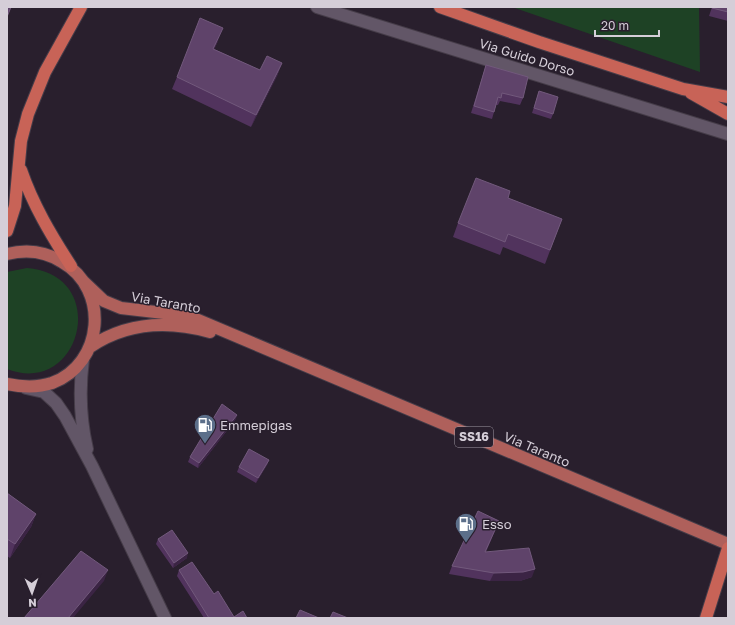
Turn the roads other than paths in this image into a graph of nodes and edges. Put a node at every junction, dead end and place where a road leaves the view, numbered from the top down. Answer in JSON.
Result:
{"nodes":[{"id":1,"x":81,"y":7,"type":"edge"},
{"id":2,"x":317,"y":7,"type":"edge"},
{"id":3,"x":440,"y":7,"type":"edge"},
{"id":4,"x":683,"y":89,"type":"junction"},
{"id":5,"x":728,"y":97,"type":"edge"},
{"id":6,"x":728,"y":114,"type":"edge"},
{"id":7,"x":728,"y":134,"type":"edge"},
{"id":8,"x":20,"y":166,"type":"junction"},
{"id":9,"x":7,"y":230,"type":"edge"},
{"id":10,"x":7,"y":254,"type":"edge"},
{"id":11,"x":71,"y":266,"type":"junction"},
{"id":12,"x":84,"y":282,"type":"junction"},
{"id":13,"x":248,"y":342,"type":"junction"},
{"id":14,"x":90,"y":347,"type":"junction"},
{"id":15,"x":82,"y":359,"type":"junction"},
{"id":16,"x":7,"y":384,"type":"edge"},
{"id":17,"x":23,"y":387,"type":"junction"},
{"id":18,"x":92,"y":466,"type":"junction"},
{"id":19,"x":728,"y":544,"type":"edge"},
{"id":20,"x":728,"y":548,"type":"edge"},
{"id":21,"x":165,"y":618,"type":"edge"},
{"id":22,"x":706,"y":618,"type":"edge"}],
"edges":[{"from":1,"to":8,"type":"highway"},
{"from":2,"to":7,"type":"street","name":"Via Guido Dorso"},
{"from":3,"to":4,"type":"highway"},
{"from":4,"to":5,"type":"highway"},
{"from":4,"to":6,"type":"highway"},
{"from":8,"to":9,"type":"highway"},
{"from":8,"to":11,"type":"highway"},
{"from":10,"to":11,"type":"main road","name":"Via Taranto"},
{"from":11,"to":12,"type":"main road","name":"Via Taranto"},
{"from":12,"to":13,"type":"main road","name":"Via Taranto"},
{"from":12,"to":14,"type":"main road","name":"Via Taranto"},
{"from":13,"to":14,"type":"main road","name":"Via Taranto"},
{"from":13,"to":19,"type":"main road","name":"Via Taranto","number":"SS16"},
{"from":14,"to":15,"type":"main road","name":"Via Taranto"},
{"from":15,"to":17,"type":"main road","name":"Via Taranto"},
{"from":15,"to":18,"type":"street"},
{"from":16,"to":17,"type":"main road","name":"Via Taranto"},
{"from":17,"to":18,"type":"street"},
{"from":18,"to":21,"type":"street"},
{"from":20,"to":22,"type":"highway"}]}
